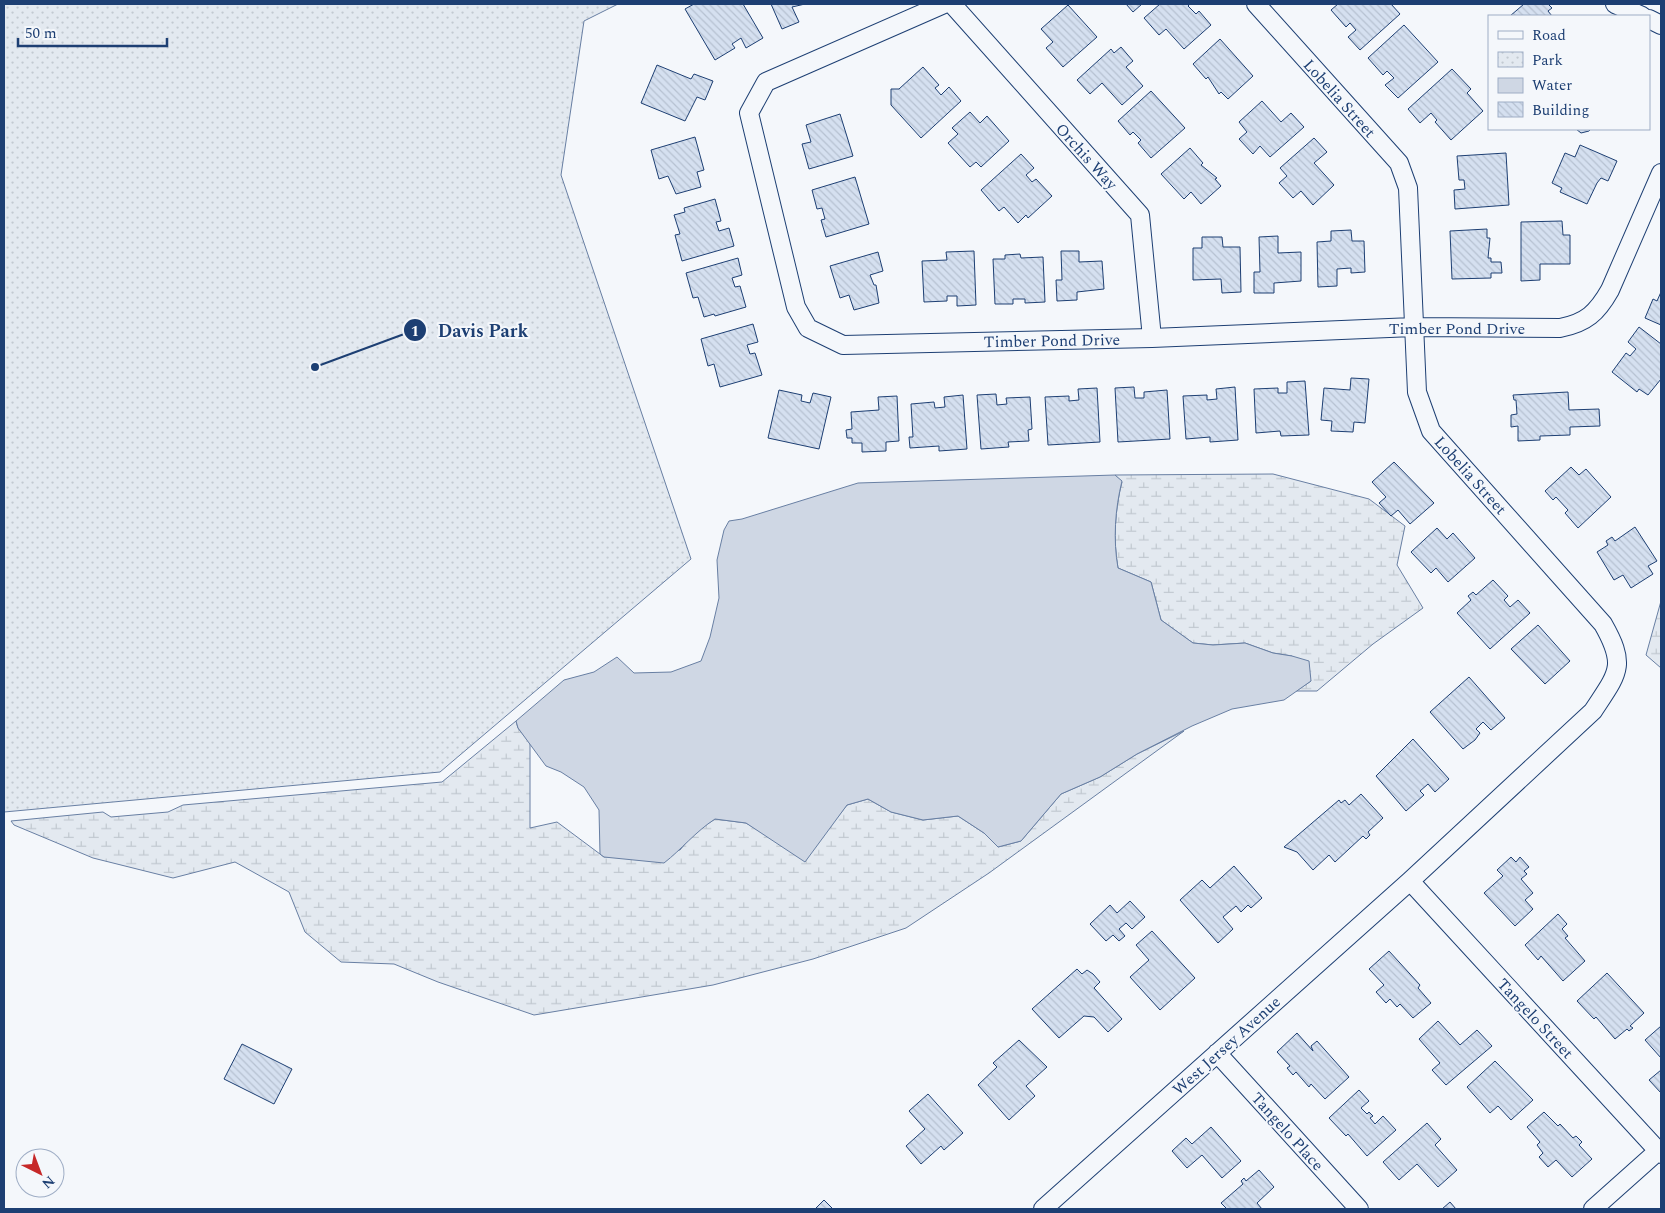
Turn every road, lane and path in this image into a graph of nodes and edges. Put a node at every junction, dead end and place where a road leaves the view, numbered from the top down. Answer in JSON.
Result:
{"nodes":[{"id":1,"x":944,"y":4,"type":"edge"},
{"id":2,"x":952,"y":4,"type":"edge"},
{"id":3,"x":1256,"y":4,"type":"edge"},
{"id":4,"x":1615,"y":4,"type":"edge"},
{"id":5,"x":1640,"y":15,"type":"edge"},
{"id":6,"x":1661,"y":172,"type":"edge"},
{"id":7,"x":1413,"y":327,"type":"junction"},
{"id":8,"x":1152,"y":338,"type":"junction"},
{"id":9,"x":1410,"y":881,"type":"junction"},
{"id":10,"x":1217,"y":1053,"type":"junction"},
{"id":11,"x":1660,"y":1152,"type":"edge"},
{"id":12,"x":1043,"y":1209,"type":"edge"},
{"id":13,"x":1359,"y":1209,"type":"edge"},
{"id":14,"x":1593,"y":1209,"type":"edge"}],
"edges":[{"from":1,"to":8,"type":"street","name":"Timber Pond Drive"},
{"from":2,"to":8,"type":"street","name":"Orchis Way"},
{"from":3,"to":7,"type":"street","name":"Lobelia Street"},
{"from":4,"to":5,"type":"street"},
{"from":6,"to":7,"type":"street","name":"Timber Pond Drive"},
{"from":7,"to":8,"type":"street","name":"Timber Pond Drive"},
{"from":7,"to":9,"type":"street","name":"Lobelia Street"},
{"from":9,"to":10,"type":"street","name":"West Jersey Avenue"},
{"from":9,"to":11,"type":"street","name":"Tangelo Street"},
{"from":10,"to":12,"type":"street","name":"West Jersey Avenue"},
{"from":10,"to":13,"type":"street","name":"Tangelo Place"},
{"from":11,"to":14,"type":"street"}]}
